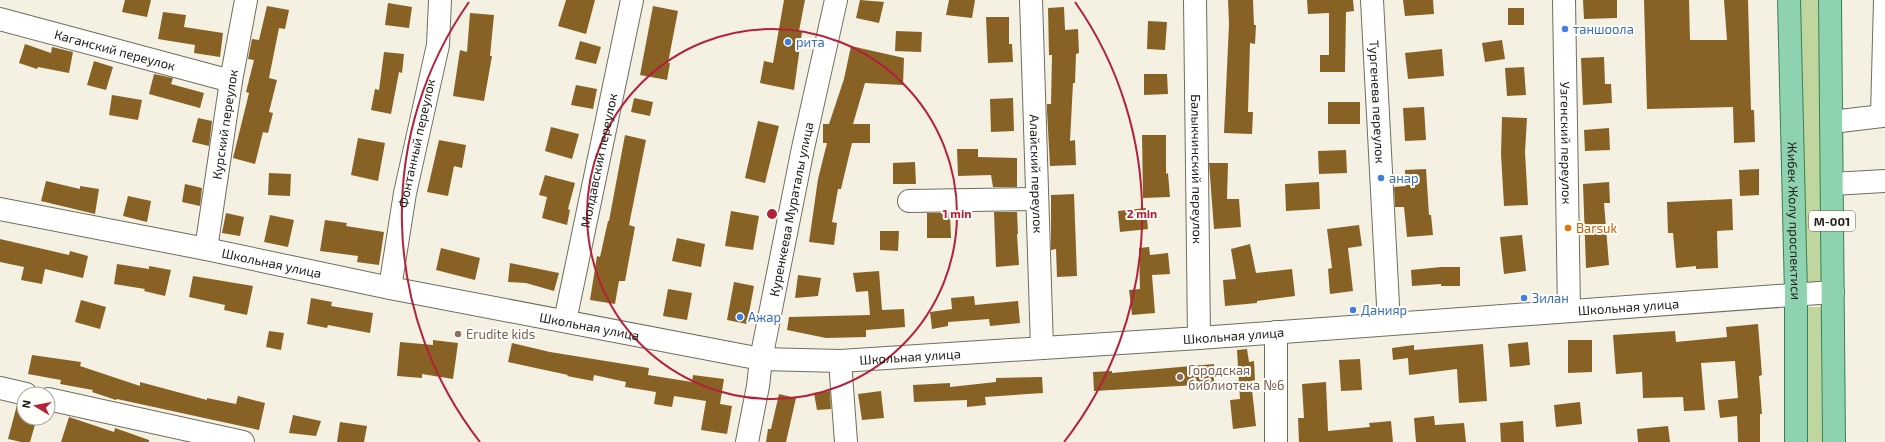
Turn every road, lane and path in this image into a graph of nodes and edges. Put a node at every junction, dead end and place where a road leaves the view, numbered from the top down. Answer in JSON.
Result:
{"nodes":[{"id":1,"x":246,"y":0,"type":"edge"},
{"id":2,"x":440,"y":0,"type":"edge"},
{"id":3,"x":632,"y":0,"type":"edge"},
{"id":4,"x":836,"y":0,"type":"edge"},
{"id":5,"x":1031,"y":0,"type":"edge"},
{"id":6,"x":1195,"y":0,"type":"edge"},
{"id":7,"x":1372,"y":0,"type":"edge"},
{"id":8,"x":1564,"y":0,"type":"edge"},
{"id":9,"x":1789,"y":0,"type":"edge"},
{"id":10,"x":1830,"y":0,"type":"edge"},
{"id":11,"x":1884,"y":0,"type":"edge"},
{"id":12,"x":0,"y":19,"type":"edge"},
{"id":13,"x":231,"y":81,"type":"junction"},
{"id":14,"x":1832,"y":122,"type":"junction"},
{"id":15,"x":1885,"y":181,"type":"edge"},
{"id":16,"x":1832,"y":184,"type":"junction"},
{"id":17,"x":1037,"y":199,"type":"junction"},
{"id":18,"x":909,"y":201,"type":"dead end"},
{"id":19,"x":0,"y":209,"type":"edge"},
{"id":20,"x":206,"y":248,"type":"junction"},
{"id":21,"x":390,"y":288,"type":"junction"},
{"id":22,"x":1833,"y":292,"type":"junction"},
{"id":23,"x":1796,"y":294,"type":"junction"},
{"id":24,"x":1569,"y":311,"type":"junction"},
{"id":25,"x":565,"y":321,"type":"junction"},
{"id":26,"x":1389,"y":324,"type":"junction"},
{"id":27,"x":1276,"y":332,"type":"junction"},
{"id":28,"x":1199,"y":338,"type":"junction"},
{"id":29,"x":1042,"y":348,"type":"junction"},
{"id":30,"x":761,"y":359,"type":"junction"},
{"id":31,"x":840,"y":361,"type":"junction"},
{"id":32,"x":0,"y":388,"type":"edge"},
{"id":33,"x":16,"y":392,"type":"edge"},
{"id":34,"x":56,"y":401,"type":"edge"},
{"id":35,"x":243,"y":442,"type":"edge"},
{"id":36,"x":747,"y":442,"type":"edge"},
{"id":37,"x":846,"y":442,"type":"edge"},
{"id":38,"x":1276,"y":442,"type":"edge"},
{"id":39,"x":1796,"y":442,"type":"edge"},
{"id":40,"x":1834,"y":442,"type":"edge"}],
"edges":[{"from":1,"to":13,"type":"street","name":"Курский переулок"},
{"from":2,"to":21,"type":"street","name":"Фонтанный переулок"},
{"from":3,"to":25,"type":"street","name":"Молдавский переулок"},
{"from":4,"to":30,"type":"street","name":"Куренкеева Мураталы улица"},
{"from":5,"to":17,"type":"street","name":"Алайский переулок"},
{"from":6,"to":28,"type":"street","name":"Балыкчинский переулок"},
{"from":7,"to":26,"type":"street","name":"Тургенева переулок"},
{"from":8,"to":24,"type":"street","name":"Узгенский переулок"},
{"from":9,"to":23,"type":"main road","name":"Жибек Жолу проспектиси","number":"М-001"},
{"from":10,"to":14,"type":"main road","number":"М-001"},
{"from":11,"to":14,"type":"street"},
{"from":12,"to":13,"type":"street","name":"Каганский переулок"},
{"from":13,"to":20,"type":"street","name":"Курский переулок"},
{"from":14,"to":16,"type":"main road","number":"М-001"},
{"from":15,"to":16,"type":"street"},
{"from":16,"to":22,"type":"main road","number":"М-001"},
{"from":17,"to":18,"type":"street"},
{"from":17,"to":29,"type":"street","name":"Алайский переулок"},
{"from":19,"to":20,"type":"street","name":"Школьная улица"},
{"from":20,"to":21,"type":"street","name":"Школьная улица"},
{"from":21,"to":25,"type":"street","name":"Школьная улица"},
{"from":22,"to":23,"type":"street","name":"Школьная улица"},
{"from":22,"to":40,"type":"main road","number":"М-001"},
{"from":23,"to":24,"type":"street","name":"Школьная улица"},
{"from":23,"to":39,"type":"main road","name":"Жибек Жолу проспектиси","number":"М-001"},
{"from":24,"to":26,"type":"street","name":"Школьная улица"},
{"from":25,"to":30,"type":"street","name":"Школьная улица"},
{"from":26,"to":27,"type":"street","name":"Школьная улица"},
{"from":27,"to":28,"type":"street","name":"Школьная улица"},
{"from":27,"to":38,"type":"street"},
{"from":28,"to":29,"type":"street","name":"Школьная улица"},
{"from":29,"to":31,"type":"street","name":"Школьная улица"},
{"from":30,"to":31,"type":"street","name":"Школьная улица"},
{"from":30,"to":36,"type":"street","name":"Куренкеева Мураталы улица"},
{"from":31,"to":37,"type":"street"},
{"from":32,"to":33,"type":"street"},
{"from":34,"to":35,"type":"street"}]}
